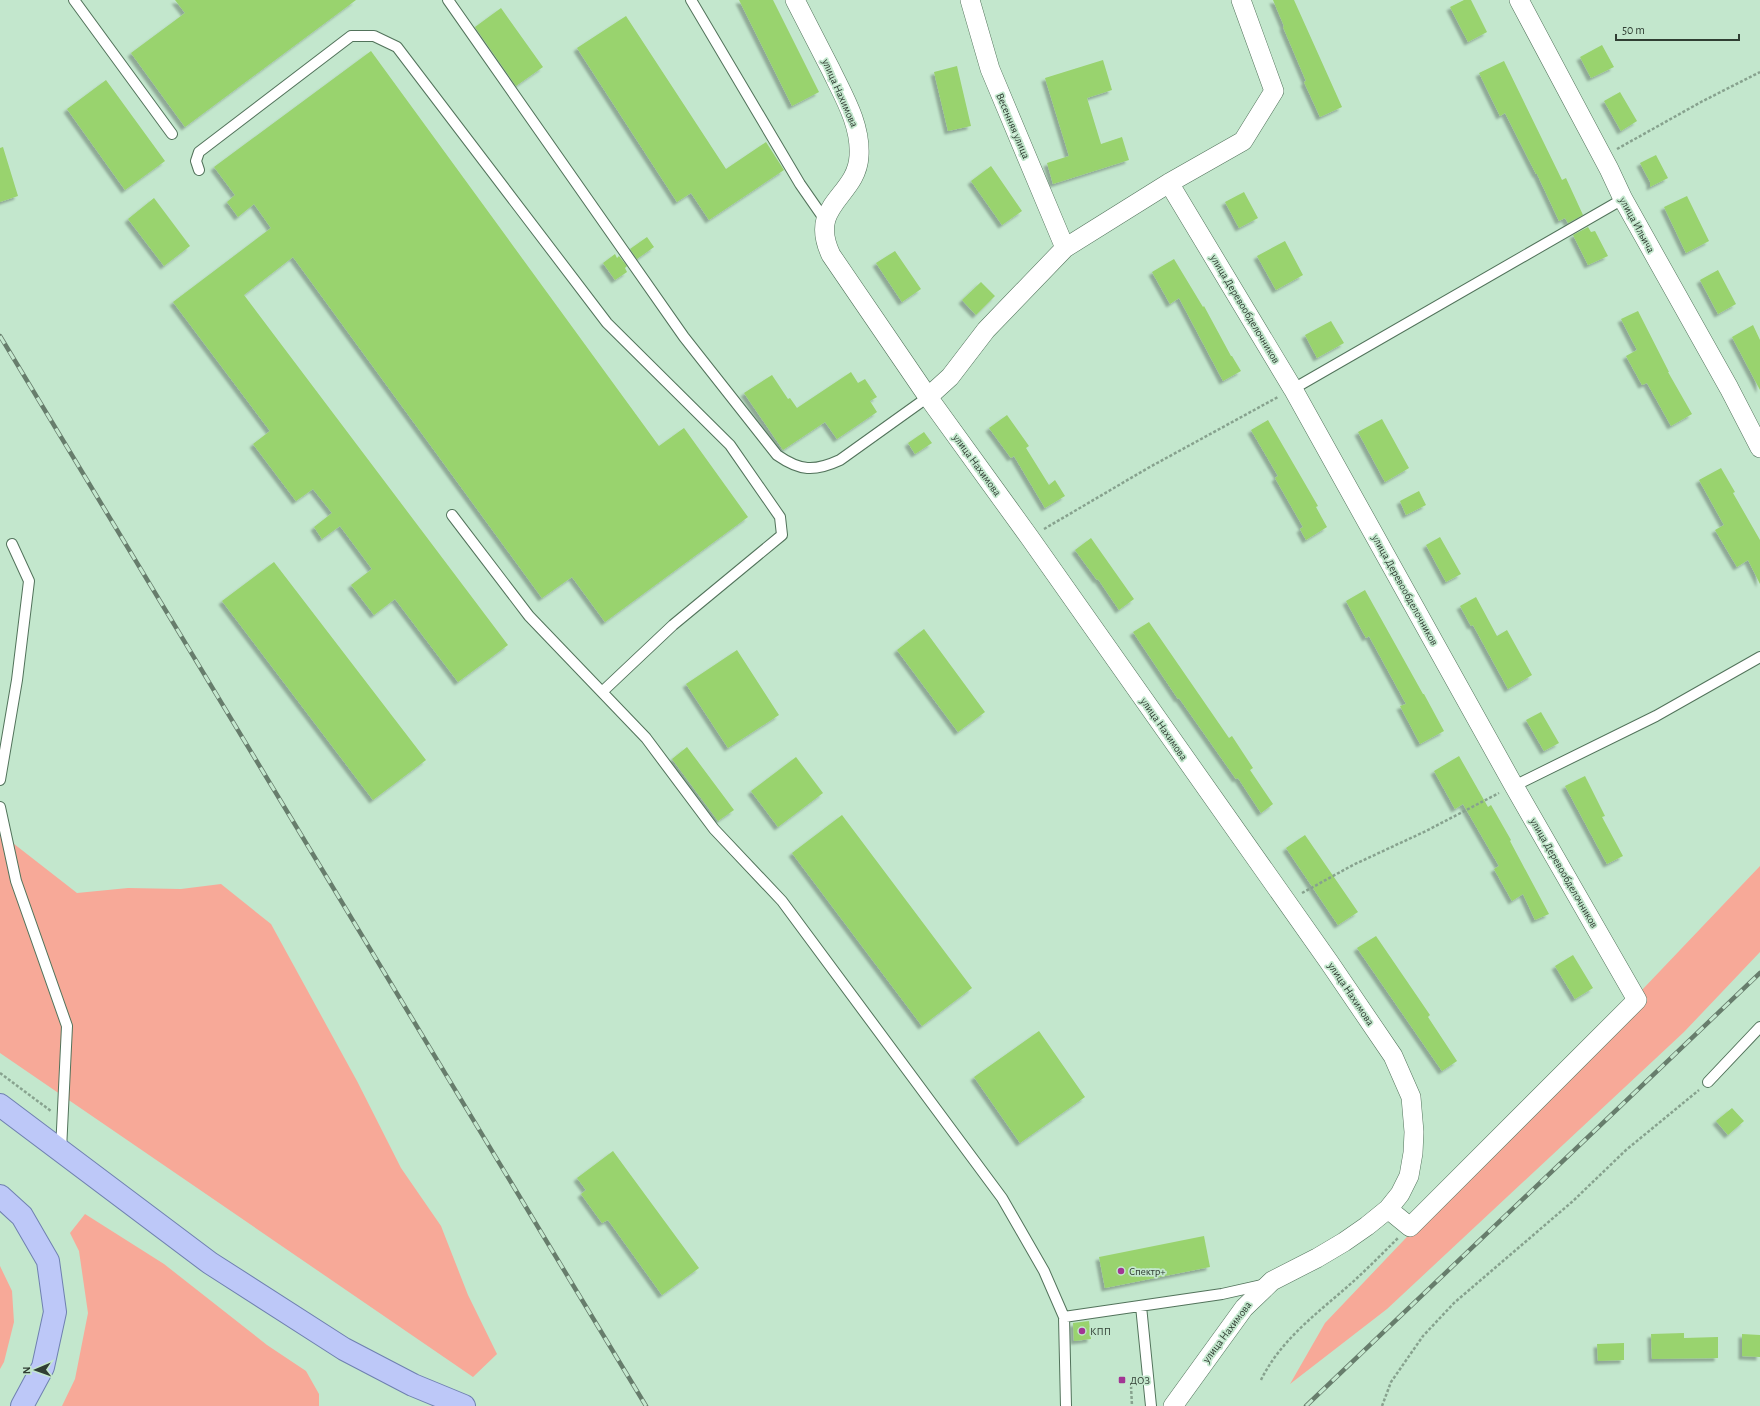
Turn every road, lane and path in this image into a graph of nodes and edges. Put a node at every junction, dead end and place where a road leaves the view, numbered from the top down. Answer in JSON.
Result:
{"nodes":[{"id":1,"x":74,"y":0,"type":"edge"},
{"id":2,"x":448,"y":0,"type":"edge"},
{"id":3,"x":691,"y":0,"type":"edge"},
{"id":4,"x":795,"y":0,"type":"edge"},
{"id":5,"x":970,"y":0,"type":"edge"},
{"id":6,"x":1241,"y":0,"type":"edge"},
{"id":7,"x":1519,"y":0,"type":"edge"},
{"id":8,"x":1760,"y":72,"type":"edge"},
{"id":9,"x":172,"y":134,"type":"dead end"},
{"id":10,"x":1602,"y":157,"type":"junction"},
{"id":11,"x":199,"y":170,"type":"dead end"},
{"id":12,"x":1169,"y":183,"type":"junction"},
{"id":13,"x":1623,"y":199,"type":"junction"},
{"id":14,"x":825,"y":220,"type":"junction"},
{"id":15,"x":1065,"y":248,"type":"junction"},
{"id":16,"x":1293,"y":389,"type":"junction"},
{"id":17,"x":928,"y":396,"type":"junction"},
{"id":18,"x":1760,"y":448,"type":"edge"},
{"id":19,"x":452,"y":515,"type":"dead end"},
{"id":20,"x":1030,"y":538,"type":"junction"},
{"id":21,"x":12,"y":544,"type":"dead end"},
{"id":22,"x":1760,"y":657,"type":"edge"},
{"id":23,"x":602,"y":692,"type":"junction"},
{"id":24,"x":0,"y":780,"type":"edge"},
{"id":25,"x":1514,"y":786,"type":"junction"},
{"id":26,"x":0,"y":807,"type":"edge"},
{"id":27,"x":1286,"y":902,"type":"junction"},
{"id":28,"x":1760,"y":1027,"type":"edge"},
{"id":29,"x":0,"y":1073,"type":"edge"},
{"id":30,"x":1708,"y":1082,"type":"joint"},
{"id":31,"x":0,"y":1105,"type":"edge"},
{"id":32,"x":62,"y":1120,"type":"junction"},
{"id":33,"x":61,"y":1150,"type":"junction"},
{"id":34,"x":0,"y":1196,"type":"edge"},
{"id":35,"x":1388,"y":1209,"type":"junction"},
{"id":36,"x":1410,"y":1227,"type":"junction"},
{"id":37,"x":1272,"y":1281,"type":"junction"},
{"id":38,"x":1141,"y":1306,"type":"junction"},
{"id":39,"x":1064,"y":1317,"type":"junction"},
{"id":40,"x":1262,"y":1380,"type":"dead end"},
{"id":41,"x":1131,"y":1386,"type":"dead end"},
{"id":42,"x":22,"y":1406,"type":"edge"},
{"id":43,"x":464,"y":1406,"type":"edge"},
{"id":44,"x":1066,"y":1406,"type":"edge"},
{"id":45,"x":1132,"y":1406,"type":"edge"},
{"id":46,"x":1151,"y":1406,"type":"edge"},
{"id":47,"x":1173,"y":1406,"type":"edge"},
{"id":48,"x":1382,"y":1406,"type":"edge"}],
"edges":[{"from":1,"to":9,"type":"lane"},
{"from":2,"to":17,"type":"lane"},
{"from":3,"to":14,"type":"lane"},
{"from":4,"to":14,"type":"street","name":"улица Нахимова"},
{"from":5,"to":15,"type":"street","name":"Весенняя улица"},
{"from":6,"to":12,"type":"street"},
{"from":7,"to":10,"type":"street","name":"улица Ильича"},
{"from":8,"to":10,"type":"path"},
{"from":10,"to":13,"type":"street","name":"улица Ильича"},
{"from":11,"to":23,"type":"lane"},
{"from":12,"to":15,"type":"street"},
{"from":12,"to":16,"type":"street","name":"улица Деревообделочников"},
{"from":13,"to":16,"type":"lane"},
{"from":13,"to":18,"type":"street","name":"улица Ильича"},
{"from":14,"to":17,"type":"street","name":"улица Нахимова"},
{"from":15,"to":17,"type":"street"},
{"from":16,"to":20,"type":"path"},
{"from":16,"to":25,"type":"street","name":"улица Деревообделочников"},
{"from":17,"to":20,"type":"street","name":"улица Нахимова"},
{"from":19,"to":23,"type":"lane"},
{"from":20,"to":27,"type":"street","name":"улица Нахимова"},
{"from":21,"to":24,"type":"lane"},
{"from":22,"to":25,"type":"lane"},
{"from":23,"to":39,"type":"lane"},
{"from":25,"to":27,"type":"path"},
{"from":25,"to":36,"type":"street","name":"улица Деревообделочников"},
{"from":26,"to":32,"type":"lane"},
{"from":27,"to":35,"type":"street","name":"улица Нахимова"},
{"from":28,"to":30,"type":"lane"},
{"from":29,"to":32,"type":"path"},
{"from":30,"to":48,"type":"path"},
{"from":31,"to":33,"type":"main road"},
{"from":32,"to":33,"type":"lane"},
{"from":33,"to":43,"type":"main road"},
{"from":34,"to":42,"type":"main road"},
{"from":35,"to":36,"type":"street"},
{"from":35,"to":37,"type":"street","name":"улица Нахимова"},
{"from":36,"to":40,"type":"path"},
{"from":37,"to":38,"type":"lane"},
{"from":37,"to":47,"type":"street","name":"улица Нахимова"},
{"from":38,"to":39,"type":"lane"},
{"from":38,"to":46,"type":"lane"},
{"from":39,"to":44,"type":"lane"},
{"from":41,"to":45,"type":"path"}]}
